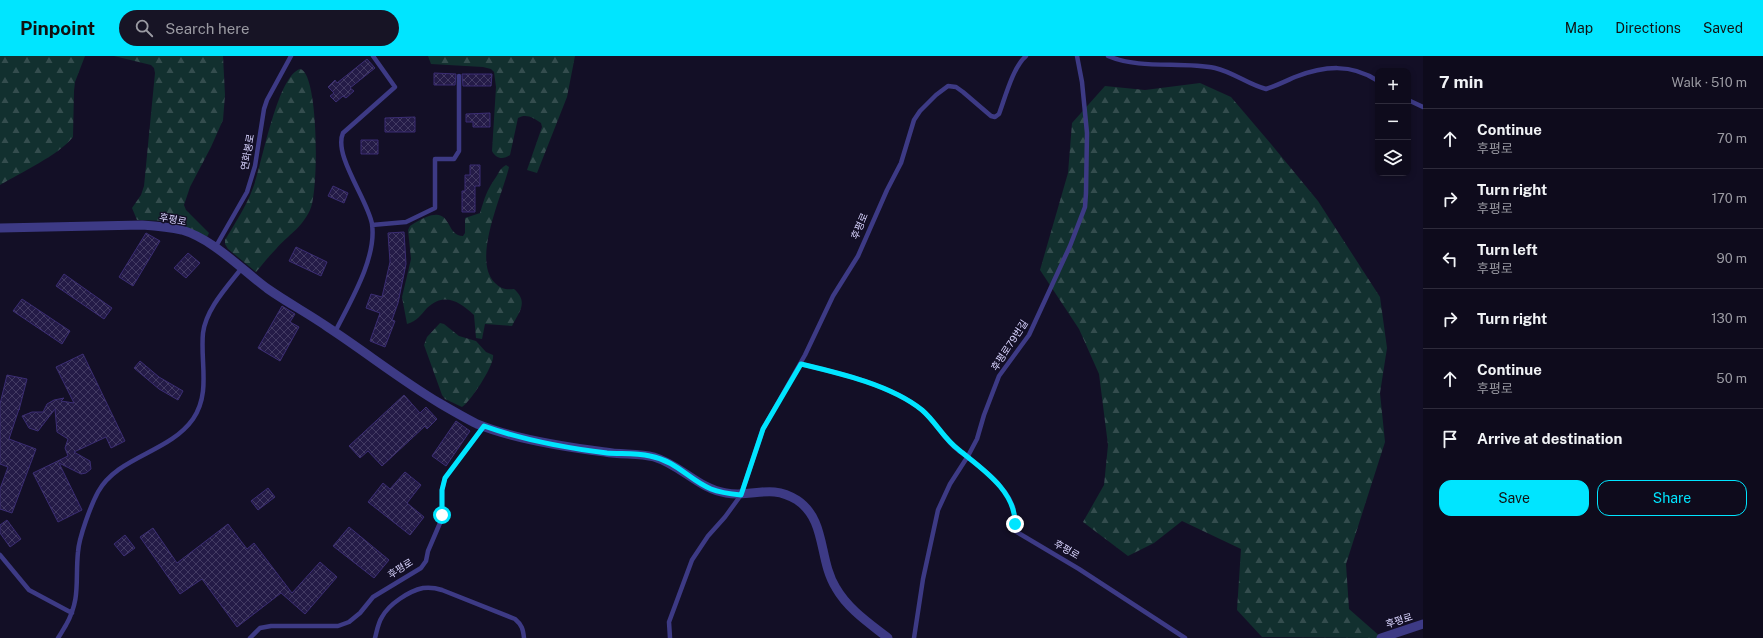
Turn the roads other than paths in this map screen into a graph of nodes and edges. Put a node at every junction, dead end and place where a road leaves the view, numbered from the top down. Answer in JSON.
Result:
{"nodes":[{"id":1,"x":291,"y":56,"type":"edge"},
{"id":2,"x":373,"y":56,"type":"edge"},
{"id":3,"x":1026,"y":56,"type":"edge"},
{"id":4,"x":1077,"y":56,"type":"edge"},
{"id":5,"x":1108,"y":56,"type":"edge"},
{"id":6,"x":459,"y":76,"type":"dead end"},
{"id":7,"x":1375,"y":79,"type":"edge"},
{"id":8,"x":1411,"y":101,"type":"edge"},
{"id":9,"x":1423,"y":107,"type":"edge"},
{"id":10,"x":372,"y":225,"type":"junction"},
{"id":11,"x":0,"y":228,"type":"edge"},
{"id":12,"x":215,"y":248,"type":"junction"},
{"id":13,"x":241,"y":269,"type":"junction"},
{"id":14,"x":335,"y":332,"type":"junction"},
{"id":15,"x":801,"y":364,"type":"junction"},
{"id":16,"x":484,"y":426,"type":"junction"},
{"id":17,"x":968,"y":456,"type":"junction"},
{"id":18,"x":741,"y":495,"type":"junction"},
{"id":19,"x":0,"y":555,"type":"edge"},
{"id":20,"x":72,"y":613,"type":"junction"},
{"id":21,"x":1423,"y":624,"type":"edge"},
{"id":22,"x":58,"y":638,"type":"edge"},
{"id":23,"x":250,"y":638,"type":"edge"},
{"id":24,"x":376,"y":638,"type":"edge"},
{"id":25,"x":524,"y":638,"type":"edge"},
{"id":26,"x":670,"y":638,"type":"edge"},
{"id":27,"x":888,"y":638,"type":"edge"},
{"id":28,"x":914,"y":638,"type":"edge"},
{"id":29,"x":1185,"y":638,"type":"edge"},
{"id":30,"x":1381,"y":638,"type":"edge"}],
"edges":[{"from":1,"to":12,"type":"lane","name":"연화봉로"},
{"from":2,"to":10,"type":"lane"},
{"from":3,"to":15,"type":"lane","name":"후평로"},
{"from":4,"to":17,"type":"lane","name":"후평로79번길"},
{"from":5,"to":7,"type":"lane"},
{"from":6,"to":10,"type":"lane"},
{"from":8,"to":9,"type":"lane"},
{"from":10,"to":14,"type":"lane"},
{"from":11,"to":12,"type":"street","name":"후평로"},
{"from":12,"to":13,"type":"street","name":"후평로"},
{"from":13,"to":14,"type":"street","name":"후평로"},
{"from":13,"to":20,"type":"lane"},
{"from":14,"to":16,"type":"street","name":"후평로"},
{"from":15,"to":17,"type":"lane","name":"후평로"},
{"from":15,"to":18,"type":"lane","name":"후평로"},
{"from":16,"to":18,"type":"street","name":"후평로"},
{"from":16,"to":23,"type":"lane","name":"후평로"},
{"from":17,"to":28,"type":"lane","name":"후평로79번길"},
{"from":17,"to":29,"type":"lane","name":"후평로"},
{"from":18,"to":26,"type":"lane","name":"후평로"},
{"from":18,"to":27,"type":"street","name":"후평로"},
{"from":19,"to":20,"type":"lane"},
{"from":20,"to":22,"type":"lane"},
{"from":21,"to":30,"type":"street","name":"후평로"},
{"from":24,"to":25,"type":"lane"}]}
